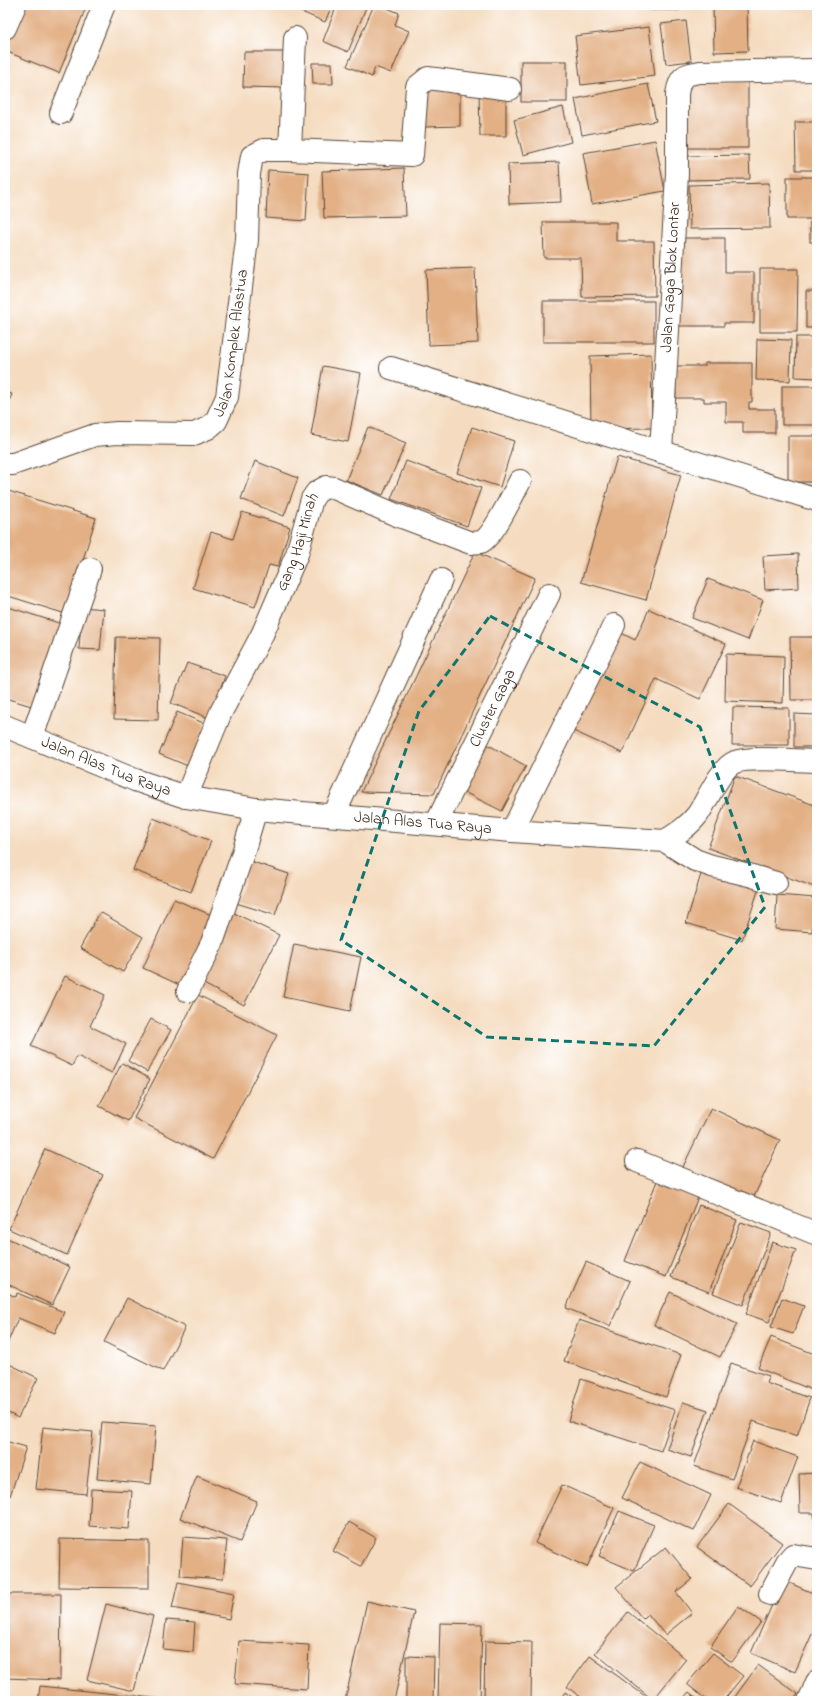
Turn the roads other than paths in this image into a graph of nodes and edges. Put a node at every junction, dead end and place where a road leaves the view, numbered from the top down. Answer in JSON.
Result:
{"nodes":[{"id":1,"x":15,"y":5,"type":"edge"},
{"id":2,"x":104,"y":5,"type":"edge"},
{"id":3,"x":5,"y":28,"type":"edge"},
{"id":4,"x":295,"y":38,"type":"dead end"},
{"id":5,"x":817,"y":70,"type":"edge"},
{"id":6,"x":510,"y":89,"type":"dead end"},
{"id":7,"x":61,"y":113,"type":"dead end"},
{"id":8,"x":290,"y":150,"type":"junction"},
{"id":9,"x":391,"y":368,"type":"dead end"},
{"id":10,"x":662,"y":452,"type":"junction"},
{"id":11,"x":5,"y":464,"type":"edge"},
{"id":12,"x":520,"y":481,"type":"dead end"},
{"id":13,"x":817,"y":500,"type":"edge"},
{"id":14,"x":90,"y":570,"type":"dead end"},
{"id":15,"x":441,"y":580,"type":"dead end"},
{"id":16,"x":550,"y":594,"type":"dead end"},
{"id":17,"x":614,"y":626,"type":"dead end"},
{"id":18,"x":5,"y":726,"type":"edge"},
{"id":19,"x":32,"y":737,"type":"junction"},
{"id":20,"x":817,"y":761,"type":"edge"},
{"id":21,"x":186,"y":797,"type":"junction"},
{"id":22,"x":256,"y":809,"type":"junction"},
{"id":23,"x":334,"y":815,"type":"junction"},
{"id":24,"x":436,"y":824,"type":"junction"},
{"id":25,"x":512,"y":831,"type":"junction"},
{"id":26,"x":665,"y":840,"type":"junction"},
{"id":27,"x":776,"y":883,"type":"dead end"},
{"id":28,"x":188,"y":991,"type":"dead end"},
{"id":29,"x":637,"y":1161,"type":"dead end"},
{"id":30,"x":817,"y":1234,"type":"edge"},
{"id":31,"x":817,"y":1559,"type":"edge"},
{"id":32,"x":770,"y":1594,"type":"dead end"},
{"id":33,"x":817,"y":1682,"type":"edge"},
{"id":34,"x":809,"y":1701,"type":"edge"}],
"edges":[{"from":1,"to":3,"type":"street"},
{"from":2,"to":7,"type":"street"},
{"from":4,"to":8,"type":"street"},
{"from":5,"to":10,"type":"street","name":"Jalan Gaga Blok Lontar"},
{"from":6,"to":8,"type":"street","name":"Jalan Komplek Alastua"},
{"from":8,"to":11,"type":"street","name":"Jalan Komplek Alastua"},
{"from":9,"to":10,"type":"street"},
{"from":10,"to":13,"type":"street"},
{"from":12,"to":21,"type":"street","name":"Gang Haji Minah"},
{"from":14,"to":19,"type":"street"},
{"from":15,"to":23,"type":"street"},
{"from":16,"to":24,"type":"street","name":"Cluster Gaga"},
{"from":17,"to":25,"type":"street"},
{"from":18,"to":19,"type":"street","name":"Jalan Alas Tua Raya"},
{"from":19,"to":21,"type":"street","name":"Jalan Alas Tua Raya"},
{"from":20,"to":26,"type":"street"},
{"from":21,"to":22,"type":"street","name":"Jalan Alas Tua Raya"},
{"from":22,"to":23,"type":"street","name":"Jalan Alas Tua Raya"},
{"from":22,"to":28,"type":"street"},
{"from":23,"to":24,"type":"street","name":"Jalan Alas Tua Raya"},
{"from":24,"to":25,"type":"street","name":"Jalan Alas Tua Raya"},
{"from":25,"to":26,"type":"street","name":"Jalan Alas Tua Raya"},
{"from":26,"to":27,"type":"street"},
{"from":29,"to":30,"type":"street"},
{"from":31,"to":32,"type":"street"},
{"from":33,"to":34,"type":"street"}]}
